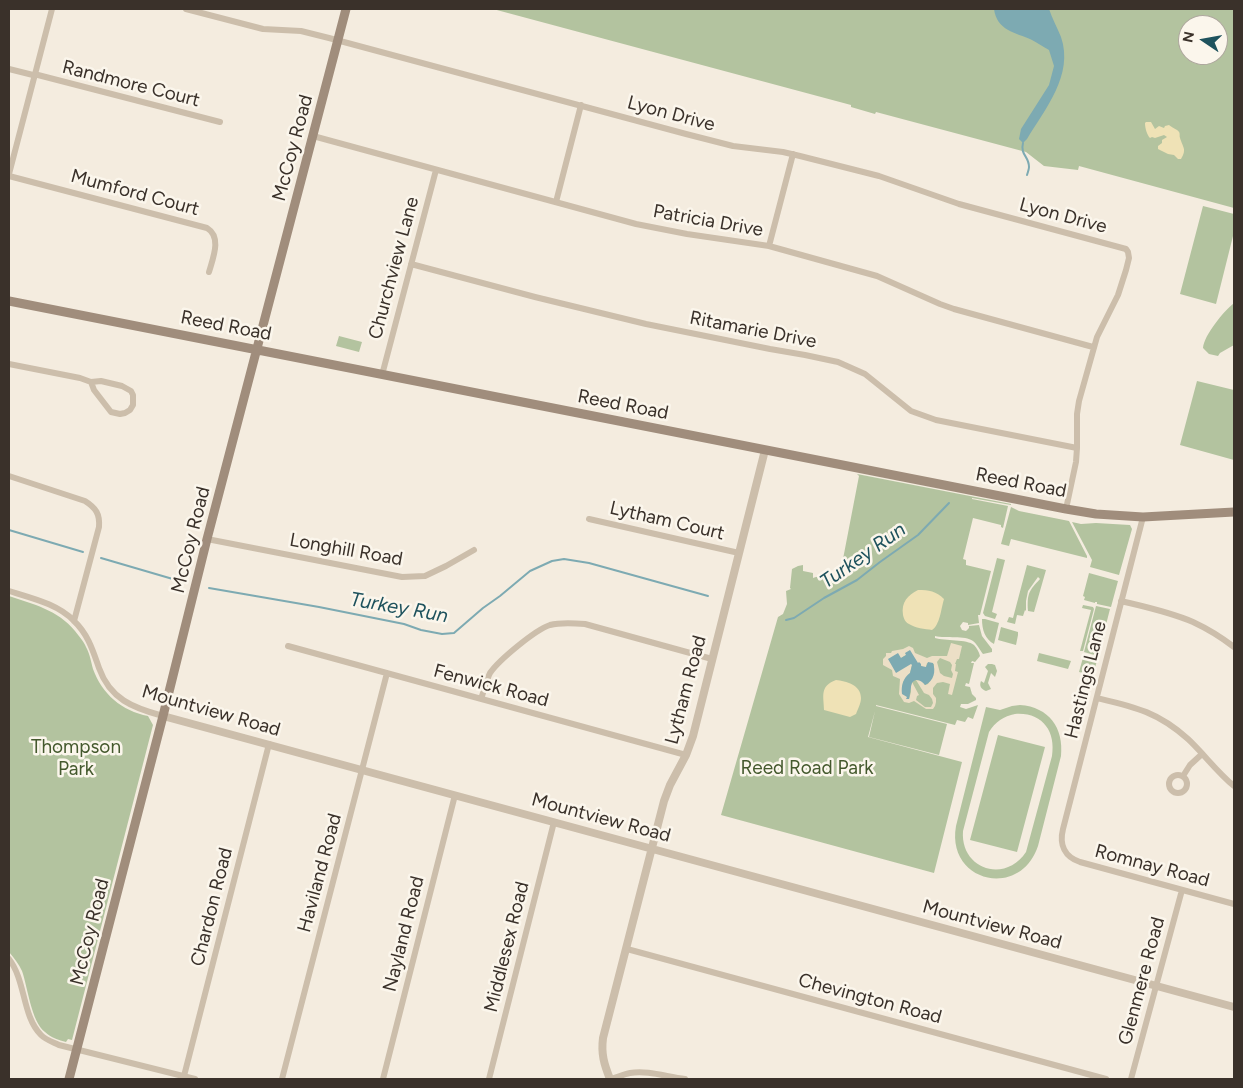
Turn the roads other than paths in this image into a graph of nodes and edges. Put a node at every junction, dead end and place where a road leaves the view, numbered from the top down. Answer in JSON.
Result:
{"nodes":[{"id":1,"x":52,"y":9,"type":"edge"},
{"id":2,"x":186,"y":9,"type":"edge"},
{"id":3,"x":346,"y":9,"type":"edge"},
{"id":4,"x":338,"y":40,"type":"junction"},
{"id":5,"x":9,"y":69,"type":"edge"},
{"id":6,"x":35,"y":75,"type":"junction"},
{"id":7,"x":581,"y":105,"type":"junction"},
{"id":8,"x":220,"y":122,"type":"dead end"},
{"id":9,"x":313,"y":136,"type":"junction"},
{"id":10,"x":793,"y":154,"type":"junction"},
{"id":11,"x":436,"y":170,"type":"junction"},
{"id":12,"x":9,"y":175,"type":"edge"},
{"id":13,"x":556,"y":202,"type":"junction"},
{"id":14,"x":769,"y":246,"type":"junction"},
{"id":15,"x":412,"y":264,"type":"junction"},
{"id":16,"x":209,"y":272,"type":"dead end"},
{"id":17,"x":9,"y":301,"type":"edge"},
{"id":18,"x":1093,"y":347,"type":"junction"},
{"id":19,"x":257,"y":349,"type":"junction"},
{"id":20,"x":9,"y":364,"type":"edge"},
{"id":21,"x":382,"y":375,"type":"junction"},
{"id":22,"x":91,"y":382,"type":"junction"},
{"id":23,"x":1077,"y":448,"type":"junction"},
{"id":24,"x":765,"y":450,"type":"junction"},
{"id":25,"x":9,"y":476,"type":"edge"},
{"id":26,"x":1066,"y":509,"type":"junction"},
{"id":27,"x":1234,"y":512,"type":"edge"},
{"id":28,"x":1143,"y":517,"type":"junction"},
{"id":29,"x":589,"y":520,"type":"dead end"},
{"id":30,"x":207,"y":539,"type":"junction"},
{"id":31,"x":474,"y":550,"type":"dead end"},
{"id":32,"x":739,"y":553,"type":"junction"},
{"id":33,"x":9,"y":591,"type":"edge"},
{"id":34,"x":1121,"y":601,"type":"junction"},
{"id":35,"x":74,"y":621,"type":"junction"},
{"id":36,"x":288,"y":646,"type":"dead end"},
{"id":37,"x":1234,"y":646,"type":"edge"},
{"id":38,"x":712,"y":659,"type":"junction"},
{"id":39,"x":387,"y":673,"type":"junction"},
{"id":40,"x":1097,"y":698,"type":"junction"},
{"id":41,"x":481,"y":699,"type":"junction"},
{"id":42,"x":163,"y":716,"type":"junction"},
{"id":43,"x":269,"y":744,"type":"junction"},
{"id":44,"x":1202,"y":754,"type":"junction"},
{"id":45,"x":686,"y":755,"type":"junction"},
{"id":46,"x":362,"y":770,"type":"junction"},
{"id":47,"x":1183,"y":776,"type":"dead end"},
{"id":48,"x":1234,"y":786,"type":"edge"},
{"id":49,"x":455,"y":795,"type":"junction"},
{"id":50,"x":554,"y":822,"type":"junction"},
{"id":51,"x":652,"y":849,"type":"junction"},
{"id":52,"x":1064,"y":851,"type":"joint"},
{"id":53,"x":1182,"y":890,"type":"junction"},
{"id":54,"x":1234,"y":904,"type":"edge"},
{"id":55,"x":627,"y":949,"type":"junction"},
{"id":56,"x":9,"y":959,"type":"edge"},
{"id":57,"x":1155,"y":986,"type":"junction"},
{"id":58,"x":1234,"y":1007,"type":"edge"},
{"id":59,"x":77,"y":1049,"type":"junction"},
{"id":60,"x":184,"y":1076,"type":"junction"},
{"id":61,"x":69,"y":1079,"type":"edge"},
{"id":62,"x":195,"y":1079,"type":"edge"},
{"id":63,"x":282,"y":1079,"type":"edge"},
{"id":64,"x":383,"y":1079,"type":"edge"},
{"id":65,"x":489,"y":1079,"type":"edge"},
{"id":66,"x":611,"y":1079,"type":"edge"},
{"id":67,"x":685,"y":1079,"type":"edge"},
{"id":68,"x":1106,"y":1079,"type":"edge"},
{"id":69,"x":1131,"y":1079,"type":"edge"}],
"edges":[{"from":1,"to":6,"type":"street"},
{"from":2,"to":4,"type":"street","name":"Lyon Drive"},
{"from":3,"to":4,"type":"main road","name":"McCoy Road"},
{"from":4,"to":7,"type":"street","name":"Lyon Drive"},
{"from":4,"to":9,"type":"main road","name":"McCoy Road"},
{"from":5,"to":6,"type":"street","name":"Randmore Court"},
{"from":6,"to":8,"type":"street","name":"Randmore Court"},
{"from":6,"to":12,"type":"street"},
{"from":7,"to":10,"type":"street","name":"Lyon Drive"},
{"from":7,"to":13,"type":"street"},
{"from":9,"to":11,"type":"street","name":"Patricia Drive"},
{"from":9,"to":19,"type":"main road","name":"McCoy Road"},
{"from":10,"to":14,"type":"street"},
{"from":10,"to":18,"type":"street","name":"Lyon Drive"},
{"from":11,"to":13,"type":"street","name":"Patricia Drive"},
{"from":11,"to":15,"type":"street","name":"Churchview Lane"},
{"from":12,"to":16,"type":"street","name":"Mumford Court"},
{"from":13,"to":14,"type":"street","name":"Patricia Drive"},
{"from":14,"to":18,"type":"street","name":"Patricia Drive"},
{"from":15,"to":21,"type":"street","name":"Churchview Lane"},
{"from":15,"to":23,"type":"street","name":"Ritamarie Drive"},
{"from":17,"to":19,"type":"main road","name":"Reed Road"},
{"from":18,"to":23,"type":"street"},
{"from":19,"to":21,"type":"main road","name":"Reed Road"},
{"from":19,"to":30,"type":"main road","name":"McCoy Road"},
{"from":20,"to":22,"type":"street"},
{"from":21,"to":24,"type":"main road","name":"Reed Road"},
{"from":22,"to":22,"type":"street"},
{"from":23,"to":26,"type":"street"},
{"from":24,"to":26,"type":"main road","name":"Reed Road"},
{"from":24,"to":32,"type":"street","name":"Lytham Road"},
{"from":25,"to":35,"type":"street"},
{"from":26,"to":28,"type":"main road","name":"Reed Road"},
{"from":27,"to":28,"type":"main road","name":"Reed Road"},
{"from":28,"to":34,"type":"street","name":"Hastings Lane"},
{"from":29,"to":32,"type":"street","name":"Lytham Court"},
{"from":30,"to":31,"type":"street","name":"Longhill Road"},
{"from":30,"to":42,"type":"main road","name":"McCoy Road"},
{"from":32,"to":38,"type":"street","name":"Lytham Road"},
{"from":33,"to":35,"type":"street","name":"Mountview Road"},
{"from":34,"to":37,"type":"street"},
{"from":34,"to":40,"type":"street","name":"Hastings Lane"},
{"from":35,"to":42,"type":"street","name":"Mountview Road"},
{"from":36,"to":39,"type":"street","name":"Fenwick Road"},
{"from":38,"to":41,"type":"street"},
{"from":38,"to":45,"type":"street","name":"Lytham Road"},
{"from":39,"to":41,"type":"street","name":"Fenwick Road"},
{"from":39,"to":46,"type":"street","name":"Haviland Road"},
{"from":40,"to":44,"type":"street"},
{"from":40,"to":52,"type":"street","name":"Hastings Lane"},
{"from":41,"to":45,"type":"street","name":"Fenwick Road"},
{"from":42,"to":43,"type":"street","name":"Mountview Road"},
{"from":42,"to":59,"type":"main road","name":"McCoy Road"},
{"from":43,"to":46,"type":"street","name":"Mountview Road"},
{"from":43,"to":60,"type":"street","name":"Chardon Road"},
{"from":44,"to":47,"type":"street"},
{"from":44,"to":48,"type":"street"},
{"from":45,"to":51,"type":"street","name":"Lytham Road"},
{"from":46,"to":49,"type":"street","name":"Mountview Road"},
{"from":46,"to":63,"type":"street","name":"Haviland Road"},
{"from":49,"to":50,"type":"street","name":"Mountview Road"},
{"from":49,"to":64,"type":"street","name":"Nayland Road"},
{"from":50,"to":51,"type":"street","name":"Mountview Road"},
{"from":50,"to":65,"type":"street","name":"Middlesex Road"},
{"from":51,"to":55,"type":"street","name":"Lytham Road"},
{"from":51,"to":57,"type":"street","name":"Mountview Road"},
{"from":52,"to":53,"type":"street","name":"Romnay Road"},
{"from":53,"to":54,"type":"street","name":"Romnay Road"},
{"from":53,"to":57,"type":"street","name":"Glenmere Road"},
{"from":55,"to":66,"type":"street","name":"Lytham Road"},
{"from":55,"to":68,"type":"street","name":"Chevington Road"},
{"from":56,"to":59,"type":"street"},
{"from":57,"to":58,"type":"street","name":"Mountview Road"},
{"from":57,"to":69,"type":"street","name":"Glenmere Road"},
{"from":59,"to":60,"type":"street"},
{"from":59,"to":61,"type":"main road","name":"McCoy Road"},
{"from":60,"to":62,"type":"street"},
{"from":66,"to":67,"type":"street"}]}
